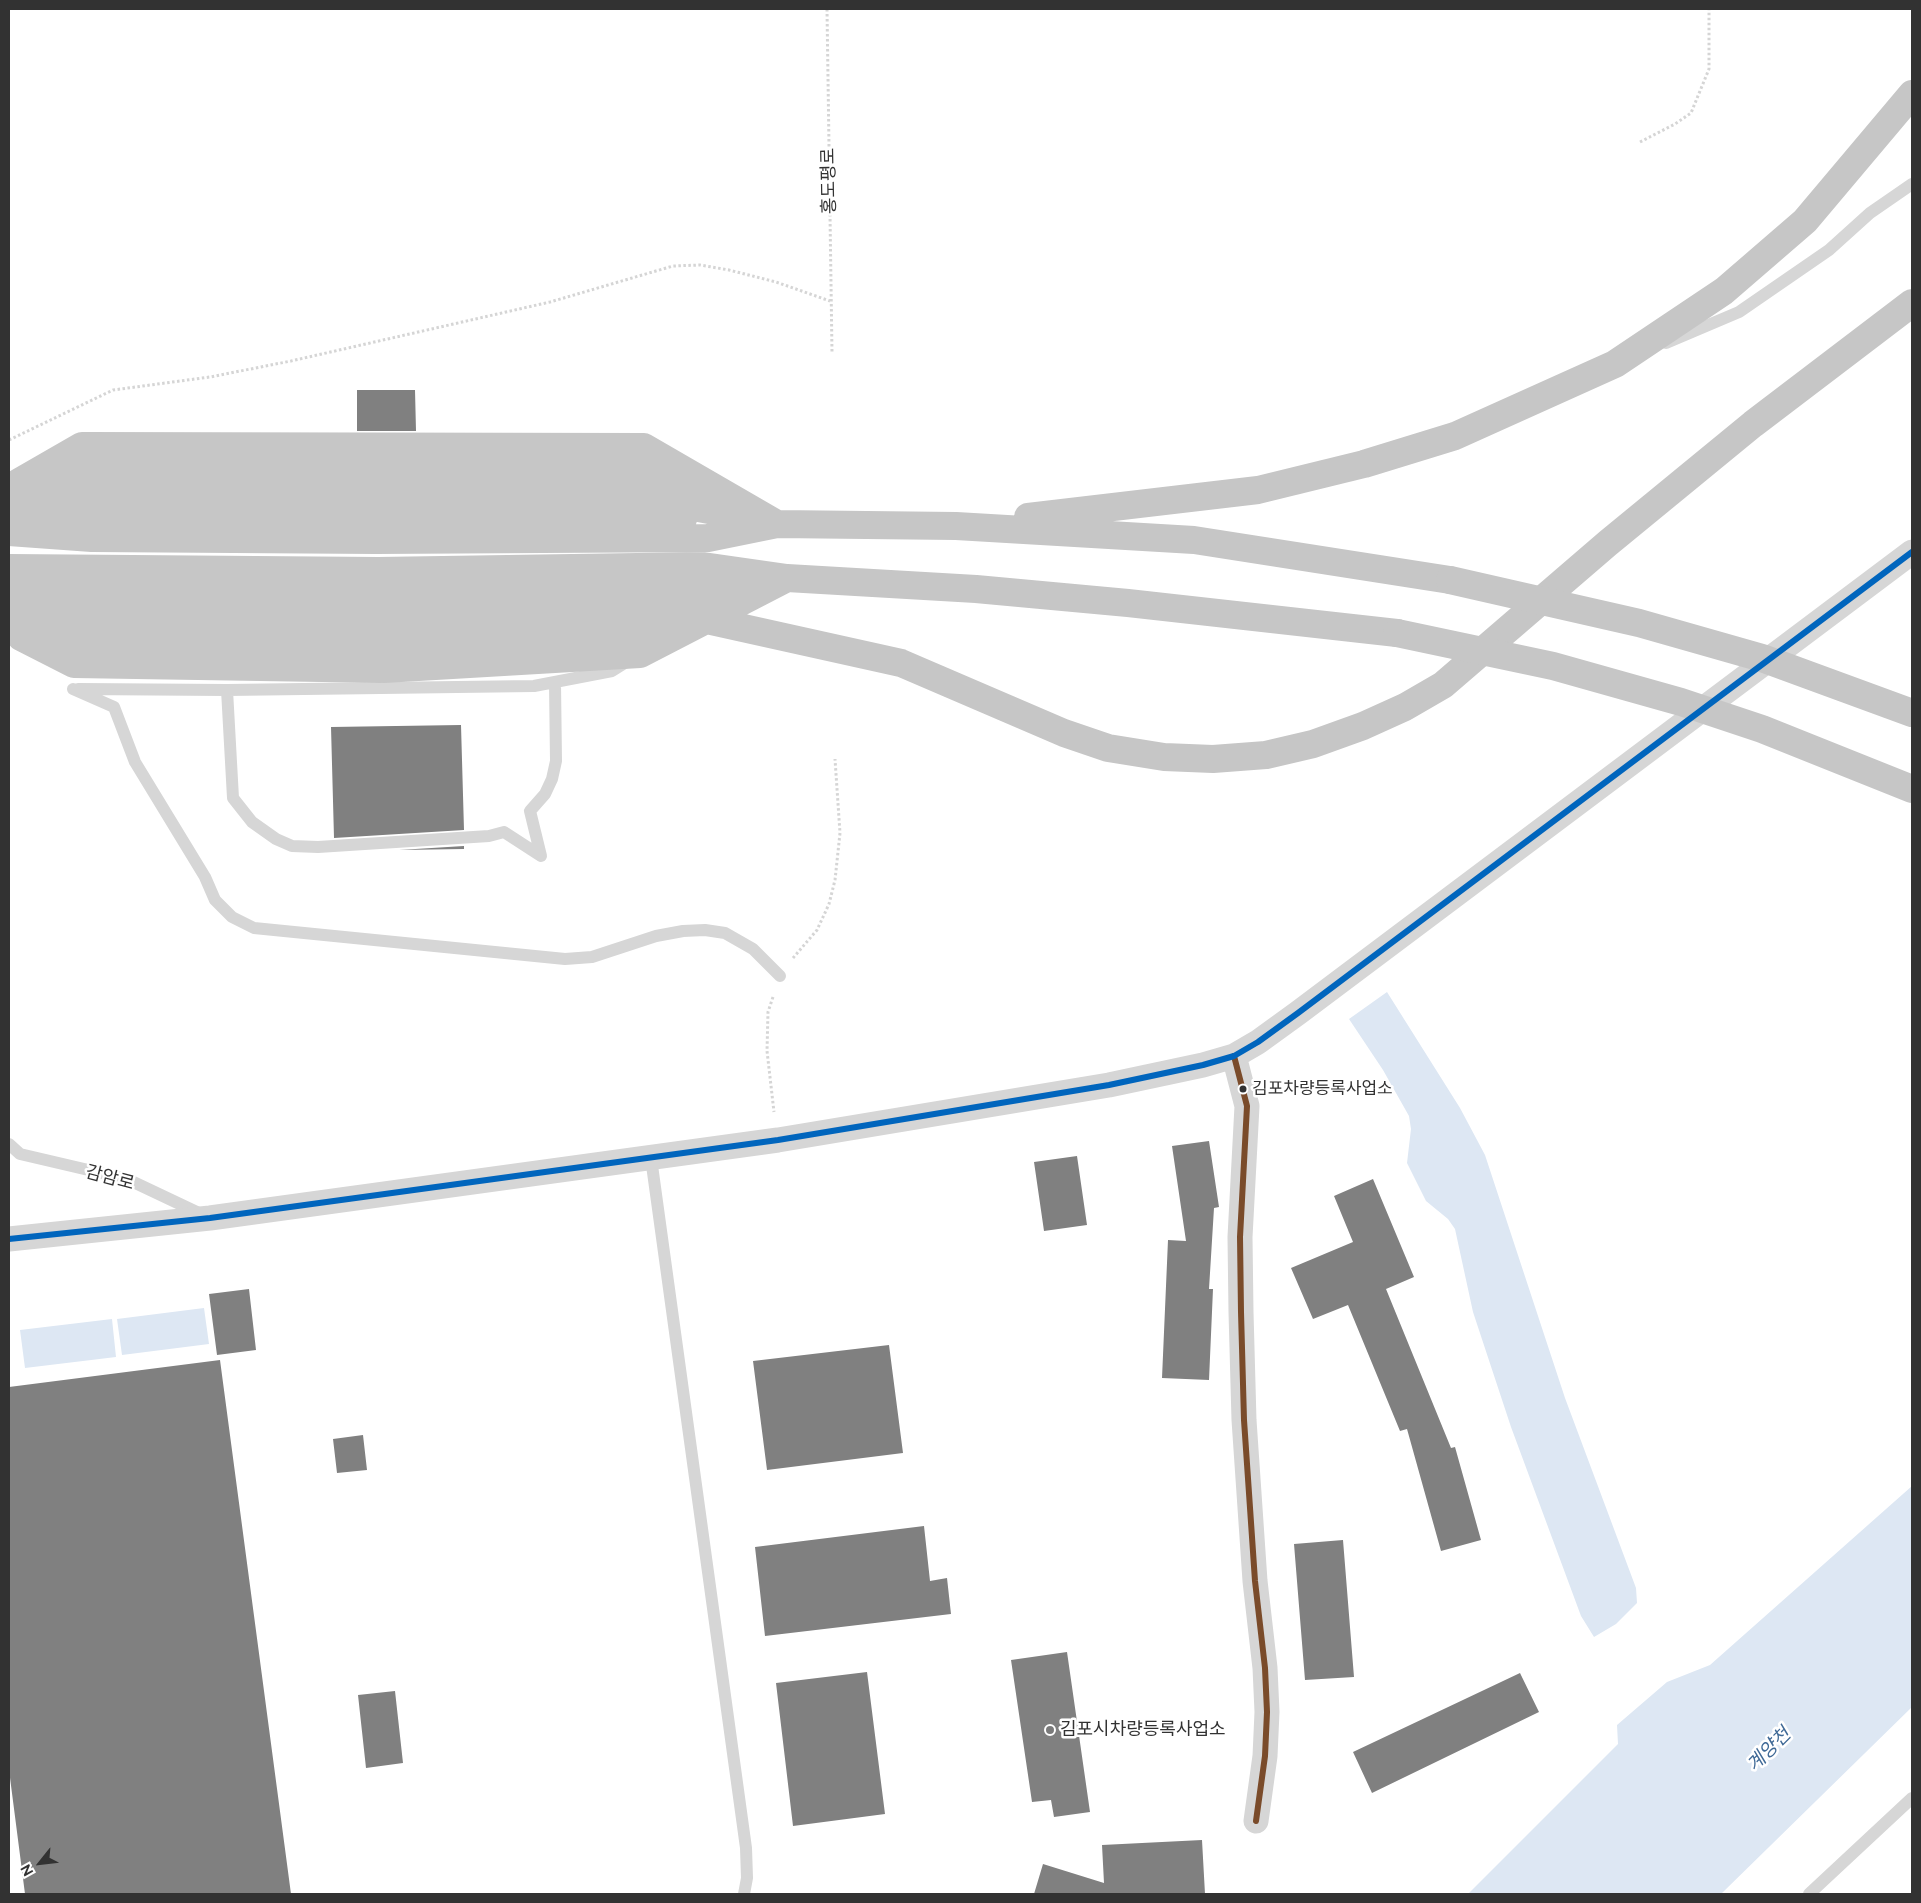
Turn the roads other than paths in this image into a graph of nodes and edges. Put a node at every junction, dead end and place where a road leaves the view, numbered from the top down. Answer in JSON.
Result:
{"nodes":[{"id":1,"x":1912,"y":94,"type":"edge"},
{"id":2,"x":1912,"y":184,"type":"edge"},
{"id":3,"x":1912,"y":303,"type":"edge"},
{"id":4,"x":1595,"y":373,"type":"junction"},
{"id":5,"x":9,"y":488,"type":"edge"},
{"id":6,"x":728,"y":495,"type":"junction"},
{"id":7,"x":9,"y":501,"type":"edge"},
{"id":8,"x":9,"y":512,"type":"edge"},
{"id":9,"x":9,"y":522,"type":"edge"},
{"id":10,"x":777,"y":524,"type":"junction"},
{"id":11,"x":956,"y":526,"type":"junction"},
{"id":12,"x":9,"y":532,"type":"edge"},
{"id":13,"x":1912,"y":552,"type":"edge"},
{"id":14,"x":9,"y":568,"type":"edge"},
{"id":15,"x":787,"y":578,"type":"junction"},
{"id":16,"x":9,"y":582,"type":"edge"},
{"id":17,"x":9,"y":599,"type":"edge"},
{"id":18,"x":9,"y":615,"type":"edge"},
{"id":19,"x":706,"y":620,"type":"junction"},
{"id":20,"x":9,"y":630,"type":"edge"},
{"id":21,"x":640,"y":654,"type":"junction"},
{"id":22,"x":555,"y":683,"type":"junction"},
{"id":23,"x":227,"y":690,"type":"junction"},
{"id":24,"x":1912,"y":713,"type":"edge"},
{"id":25,"x":1912,"y":789,"type":"edge"},
{"id":26,"x":780,"y":976,"type":"road end"},
{"id":27,"x":1234,"y":1056,"type":"junction"},
{"id":28,"x":9,"y":1144,"type":"edge"},
{"id":29,"x":651,"y":1158,"type":"junction"},
{"id":30,"x":210,"y":1218,"type":"junction"},
{"id":31,"x":9,"y":1239,"type":"edge"},
{"id":32,"x":1912,"y":1798,"type":"edge"},
{"id":33,"x":1256,"y":1821,"type":"dead end"},
{"id":34,"x":744,"y":1894,"type":"edge"},
{"id":35,"x":1809,"y":1894,"type":"edge"}],
"edges":[{"from":1,"to":4,"type":"highway"},
{"from":2,"to":4,"type":"lane"},
{"from":3,"to":19,"type":"highway"},
{"from":4,"to":11,"type":"highway"},
{"from":5,"to":6,"type":"highway"},
{"from":6,"to":7,"type":"highway"},
{"from":6,"to":10,"type":"highway"},
{"from":8,"to":10,"type":"highway"},
{"from":9,"to":10,"type":"highway"},
{"from":10,"to":11,"type":"highway"},
{"from":10,"to":12,"type":"highway"},
{"from":11,"to":24,"type":"highway","bridge":true},
{"from":13,"to":27,"type":"street"},
{"from":14,"to":15,"type":"highway"},
{"from":15,"to":16,"type":"highway"},
{"from":15,"to":17,"type":"highway"},
{"from":15,"to":19,"type":"highway"},
{"from":15,"to":25,"type":"highway","bridge":true},
{"from":18,"to":19,"type":"highway"},
{"from":19,"to":21,"type":"highway"},
{"from":20,"to":21,"type":"highway"},
{"from":21,"to":22,"type":"lane"},
{"from":22,"to":23,"type":"lane"},
{"from":22,"to":23,"type":"lane"},
{"from":23,"to":26,"type":"lane"},
{"from":27,"to":29,"type":"street"},
{"from":27,"to":33,"type":"street"},
{"from":28,"to":30,"type":"lane","name":"감암로"},
{"from":29,"to":30,"type":"street"},
{"from":29,"to":34,"type":"lane"},
{"from":30,"to":31,"type":"street"},
{"from":32,"to":35,"type":"lane"}]}
